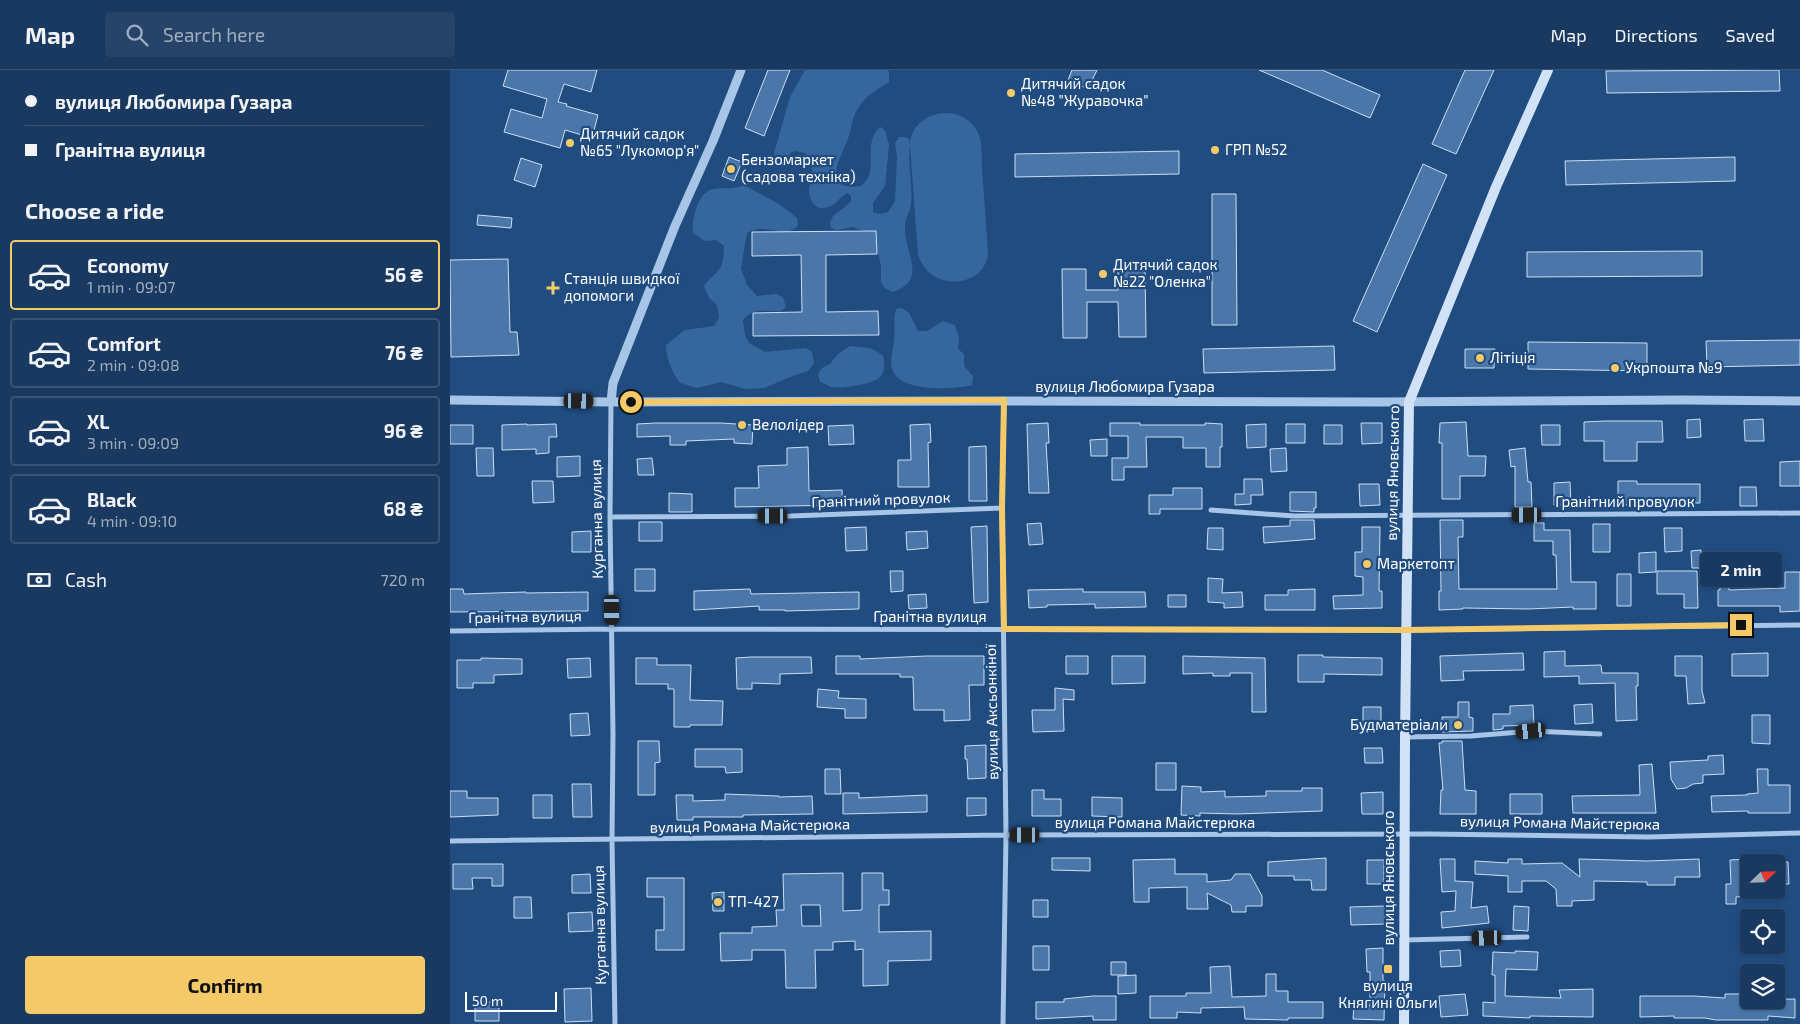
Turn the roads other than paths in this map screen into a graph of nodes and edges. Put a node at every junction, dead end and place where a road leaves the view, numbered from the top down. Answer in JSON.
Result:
{"nodes":[{"id":1,"x":741,"y":70,"type":"edge"},
{"id":2,"x":1548,"y":70,"type":"edge"},
{"id":3,"x":450,"y":400,"type":"edge"},
{"id":4,"x":1004,"y":400,"type":"junction"},
{"id":5,"x":1800,"y":401,"type":"edge"},
{"id":6,"x":611,"y":402,"type":"junction"},
{"id":7,"x":1408,"y":402,"type":"junction"},
{"id":8,"x":1002,"y":508,"type":"junction"},
{"id":9,"x":1211,"y":510,"type":"dead end"},
{"id":10,"x":1800,"y":513,"type":"edge"},
{"id":11,"x":1407,"y":516,"type":"junction"},
{"id":12,"x":610,"y":517,"type":"junction"},
{"id":13,"x":1800,"y":625,"type":"edge"},
{"id":14,"x":612,"y":629,"type":"junction"},
{"id":15,"x":1004,"y":629,"type":"junction"},
{"id":16,"x":1406,"y":630,"type":"junction"},
{"id":17,"x":450,"y":631,"type":"edge"},
{"id":18,"x":1600,"y":734,"type":"dead end"},
{"id":19,"x":1405,"y":737,"type":"junction"},
{"id":20,"x":1800,"y":833,"type":"edge"},
{"id":21,"x":1006,"y":835,"type":"junction"},
{"id":22,"x":1404,"y":835,"type":"junction"},
{"id":23,"x":612,"y":840,"type":"junction"},
{"id":24,"x":450,"y":841,"type":"edge"},
{"id":25,"x":1527,"y":937,"type":"dead end"},
{"id":26,"x":1403,"y":940,"type":"junction"},
{"id":27,"x":615,"y":1024,"type":"edge"},
{"id":28,"x":1003,"y":1024,"type":"edge"},
{"id":29,"x":1404,"y":1024,"type":"edge"}],
"edges":[{"from":1,"to":6,"type":"street","name":"Курганна вулиця"},
{"from":2,"to":7,"type":"main road","name":"вулиця Яновського"},
{"from":3,"to":6,"type":"street","name":"вулиця Любомира Гузара"},
{"from":4,"to":6,"type":"street","name":"вулиця Любомира Гузара"},
{"from":4,"to":7,"type":"street","name":"вулиця Любомира Гузара"},
{"from":4,"to":8,"type":"street","name":"вулиця Аксьонкіної"},
{"from":5,"to":7,"type":"street","name":"вулиця Любомира Гузара"},
{"from":6,"to":12,"type":"street","name":"Курганна вулиця"},
{"from":7,"to":11,"type":"main road","name":"вулиця Яновського"},
{"from":8,"to":12,"type":"street","name":"Гранітний провулок"},
{"from":8,"to":15,"type":"street","name":"вулиця Аксьонкіної"},
{"from":9,"to":11,"type":"street","name":"Гранітний провулок"},
{"from":10,"to":11,"type":"street","name":"Гранітний провулок"},
{"from":11,"to":16,"type":"main road","name":"вулиця Яновського"},
{"from":12,"to":14,"type":"street","name":"Курганна вулиця"},
{"from":13,"to":16,"type":"street","name":"Гранітна вулиця"},
{"from":14,"to":15,"type":"street","name":"Гранітна вулиця"},
{"from":14,"to":17,"type":"street","name":"Гранітна вулиця"},
{"from":14,"to":23,"type":"street","name":"Курганна вулиця"},
{"from":15,"to":16,"type":"street","name":"Гранітна вулиця"},
{"from":15,"to":21,"type":"street","name":"вулиця Аксьонкіної"},
{"from":16,"to":19,"type":"main road","name":"вулиця Яновського"},
{"from":18,"to":19,"type":"street"},
{"from":19,"to":22,"type":"main road","name":"вулиця Яновського"},
{"from":20,"to":22,"type":"street","name":"вулиця Романа Майстерюка"},
{"from":21,"to":22,"type":"street","name":"вулиця Романа Майстерюка"},
{"from":21,"to":23,"type":"street","name":"вулиця Романа Майстерюка"},
{"from":21,"to":28,"type":"street","name":"вулиця Аксьонкіної"},
{"from":22,"to":26,"type":"main road","name":"вулиця Яновського"},
{"from":23,"to":24,"type":"street","name":"вулиця Романа Майстерюка"},
{"from":23,"to":27,"type":"street","name":"Курганна вулиця"},
{"from":25,"to":26,"type":"street"},
{"from":26,"to":29,"type":"main road","name":"вулиця Яновського"}]}
